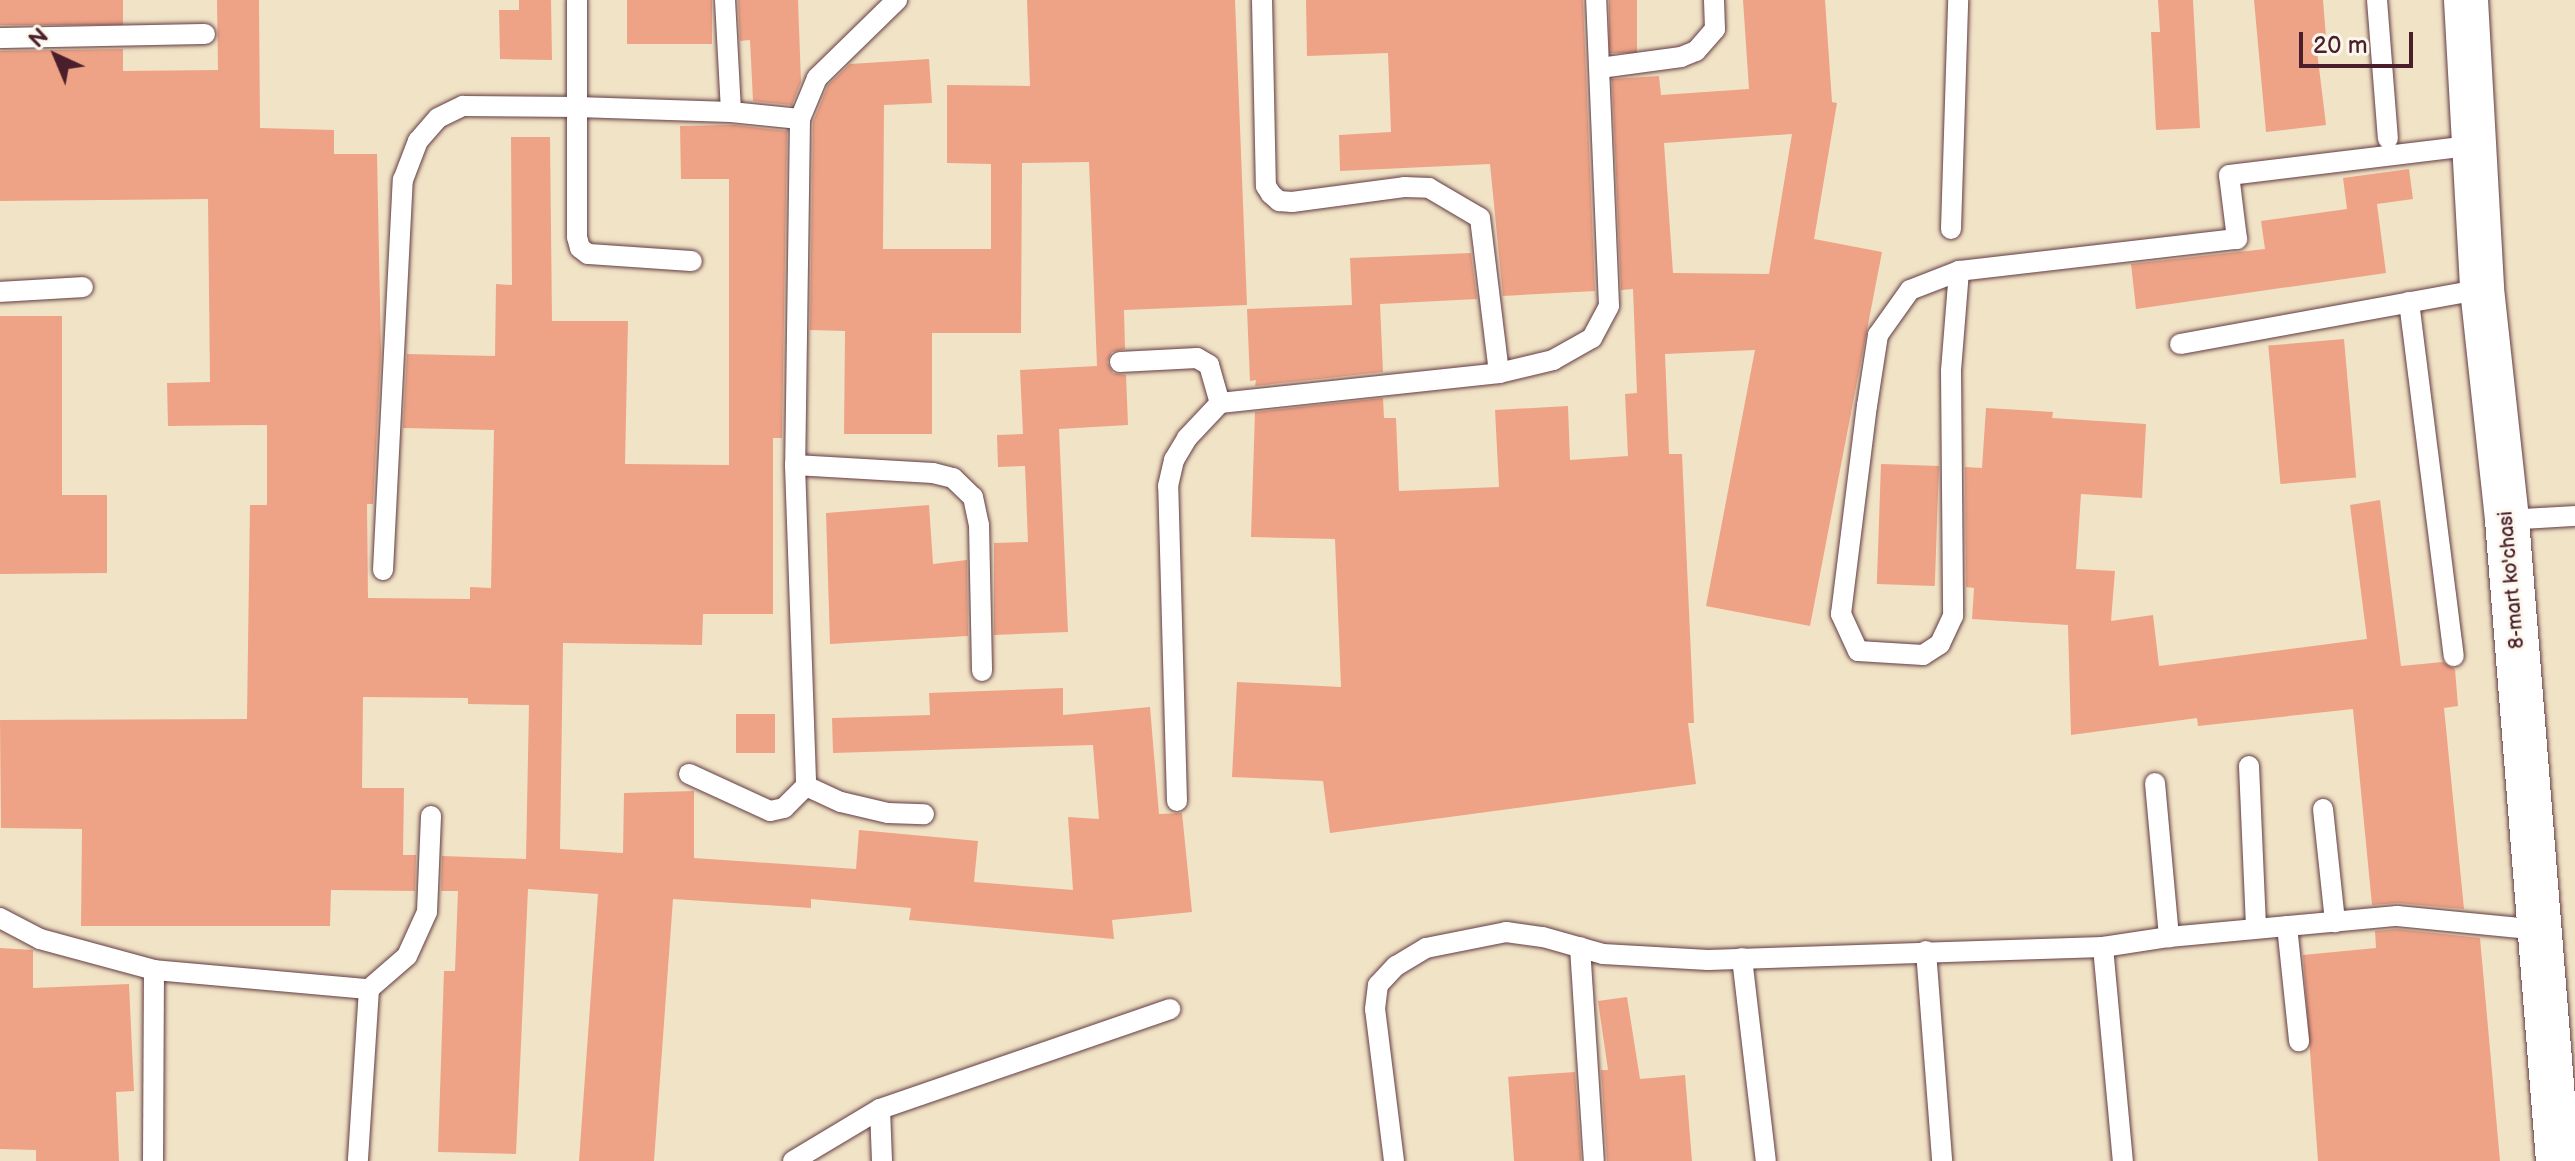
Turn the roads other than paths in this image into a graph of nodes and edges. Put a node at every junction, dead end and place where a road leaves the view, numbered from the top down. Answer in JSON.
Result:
{"nodes":[{"id":1,"x":577,"y":0,"type":"edge"},
{"id":2,"x":725,"y":0,"type":"edge"},
{"id":3,"x":897,"y":0,"type":"edge"},
{"id":4,"x":1262,"y":0,"type":"edge"},
{"id":5,"x":1596,"y":0,"type":"edge"},
{"id":6,"x":1714,"y":0,"type":"edge"},
{"id":7,"x":1958,"y":0,"type":"edge"},
{"id":8,"x":2377,"y":0,"type":"edge"},
{"id":9,"x":2466,"y":0,"type":"edge"},
{"id":10,"x":205,"y":34,"type":"dead end"},
{"id":11,"x":0,"y":38,"type":"edge"},
{"id":12,"x":1600,"y":68,"type":"junction"},
{"id":13,"x":577,"y":107,"type":"junction"},
{"id":14,"x":731,"y":112,"type":"junction"},
{"id":15,"x":800,"y":119,"type":"junction"},
{"id":16,"x":2388,"y":139,"type":"dead end"},
{"id":17,"x":2476,"y":145,"type":"junction"},
{"id":18,"x":1951,"y":229,"type":"dead end"},
{"id":19,"x":692,"y":261,"type":"dead end"},
{"id":20,"x":1959,"y":271,"type":"junction"},
{"id":21,"x":83,"y":287,"type":"dead end"},
{"id":22,"x":2482,"y":289,"type":"junction"},
{"id":23,"x":0,"y":292,"type":"edge"},
{"id":24,"x":2409,"y":302,"type":"junction"},
{"id":25,"x":2180,"y":344,"type":"dead end"},
{"id":26,"x":1120,"y":362,"type":"dead end"},
{"id":27,"x":1499,"y":373,"type":"junction"},
{"id":28,"x":1220,"y":403,"type":"junction"},
{"id":29,"x":795,"y":465,"type":"junction"},
{"id":30,"x":2575,"y":516,"type":"edge"},
{"id":31,"x":2507,"y":520,"type":"junction"},
{"id":32,"x":383,"y":570,"type":"dead end"},
{"id":33,"x":2454,"y":656,"type":"dead end"},
{"id":34,"x":982,"y":671,"type":"dead end"},
{"id":35,"x":2249,"y":766,"type":"dead end"},
{"id":36,"x":689,"y":774,"type":"dead end"},
{"id":37,"x":2155,"y":783,"type":"dead end"},
{"id":38,"x":806,"y":786,"type":"junction"},
{"id":39,"x":1177,"y":801,"type":"dead end"},
{"id":40,"x":2323,"y":809,"type":"dead end"},
{"id":41,"x":924,"y":814,"type":"dead end"},
{"id":42,"x":431,"y":816,"type":"dead end"},
{"id":43,"x":0,"y":918,"type":"edge"},
{"id":44,"x":2335,"y":922,"type":"junction"},
{"id":45,"x":2287,"y":926,"type":"junction"},
{"id":46,"x":2256,"y":928,"type":"junction"},
{"id":47,"x":2540,"y":930,"type":"junction"},
{"id":48,"x":2169,"y":937,"type":"junction"},
{"id":49,"x":1580,"y":947,"type":"junction"},
{"id":50,"x":2103,"y":947,"type":"junction"},
{"id":51,"x":1926,"y":951,"type":"junction"},
{"id":52,"x":1742,"y":958,"type":"junction"},
{"id":53,"x":154,"y":970,"type":"junction"},
{"id":54,"x":369,"y":989,"type":"junction"},
{"id":55,"x":1170,"y":1009,"type":"dead end"},
{"id":56,"x":2299,"y":1041,"type":"dead end"},
{"id":57,"x":2564,"y":1092,"type":"edge"},
{"id":58,"x":880,"y":1109,"type":"junction"},
{"id":59,"x":153,"y":1161,"type":"edge"},
{"id":60,"x":358,"y":1161,"type":"edge"},
{"id":61,"x":793,"y":1161,"type":"edge"},
{"id":62,"x":882,"y":1161,"type":"edge"},
{"id":63,"x":1394,"y":1161,"type":"edge"},
{"id":64,"x":1594,"y":1161,"type":"edge"},
{"id":65,"x":1766,"y":1161,"type":"edge"},
{"id":66,"x":1942,"y":1161,"type":"edge"},
{"id":67,"x":2123,"y":1161,"type":"edge"},
{"id":68,"x":2558,"y":1161,"type":"edge"}],
"edges":[{"from":1,"to":13,"type":"lane"},
{"from":2,"to":14,"type":"lane"},
{"from":3,"to":15,"type":"lane"},
{"from":4,"to":27,"type":"lane"},
{"from":5,"to":12,"type":"lane"},
{"from":6,"to":12,"type":"lane"},
{"from":7,"to":18,"type":"lane"},
{"from":8,"to":16,"type":"lane"},
{"from":9,"to":17,"type":"street","name":"8-mart ko'chasi"},
{"from":10,"to":11,"type":"lane"},
{"from":12,"to":27,"type":"lane"},
{"from":13,"to":14,"type":"lane"},
{"from":13,"to":19,"type":"lane"},
{"from":13,"to":32,"type":"lane"},
{"from":14,"to":15,"type":"lane"},
{"from":15,"to":29,"type":"lane"},
{"from":17,"to":20,"type":"lane"},
{"from":17,"to":22,"type":"street","name":"8-mart ko'chasi"},
{"from":20,"to":20,"type":"lane"},
{"from":21,"to":23,"type":"lane"},
{"from":22,"to":24,"type":"lane"},
{"from":22,"to":31,"type":"street","name":"8-mart ko'chasi"},
{"from":24,"to":25,"type":"lane"},
{"from":24,"to":33,"type":"lane"},
{"from":26,"to":28,"type":"lane"},
{"from":27,"to":28,"type":"lane"},
{"from":28,"to":39,"type":"lane"},
{"from":29,"to":34,"type":"lane"},
{"from":29,"to":38,"type":"lane"},
{"from":30,"to":31,"type":"lane"},
{"from":31,"to":47,"type":"street","name":"8-mart ko'chasi"},
{"from":35,"to":46,"type":"lane"},
{"from":36,"to":38,"type":"lane"},
{"from":37,"to":48,"type":"lane"},
{"from":38,"to":41,"type":"lane"},
{"from":40,"to":44,"type":"lane"},
{"from":42,"to":54,"type":"lane"},
{"from":43,"to":53,"type":"lane"},
{"from":44,"to":45,"type":"lane"},
{"from":44,"to":47,"type":"lane"},
{"from":45,"to":46,"type":"lane"},
{"from":45,"to":56,"type":"lane"},
{"from":46,"to":48,"type":"lane"},
{"from":47,"to":57,"type":"street","name":"8-mart ko'chasi"},
{"from":48,"to":50,"type":"lane"},
{"from":49,"to":52,"type":"lane"},
{"from":49,"to":63,"type":"lane"},
{"from":49,"to":64,"type":"lane"},
{"from":50,"to":51,"type":"lane"},
{"from":50,"to":67,"type":"lane"},
{"from":51,"to":52,"type":"lane"},
{"from":51,"to":66,"type":"lane"},
{"from":52,"to":65,"type":"lane"},
{"from":53,"to":54,"type":"lane"},
{"from":53,"to":59,"type":"lane"},
{"from":54,"to":60,"type":"lane"},
{"from":55,"to":58,"type":"lane"},
{"from":57,"to":68,"type":"street","name":"8-mart ko'chasi"},
{"from":58,"to":61,"type":"lane"},
{"from":58,"to":62,"type":"lane"}]}
